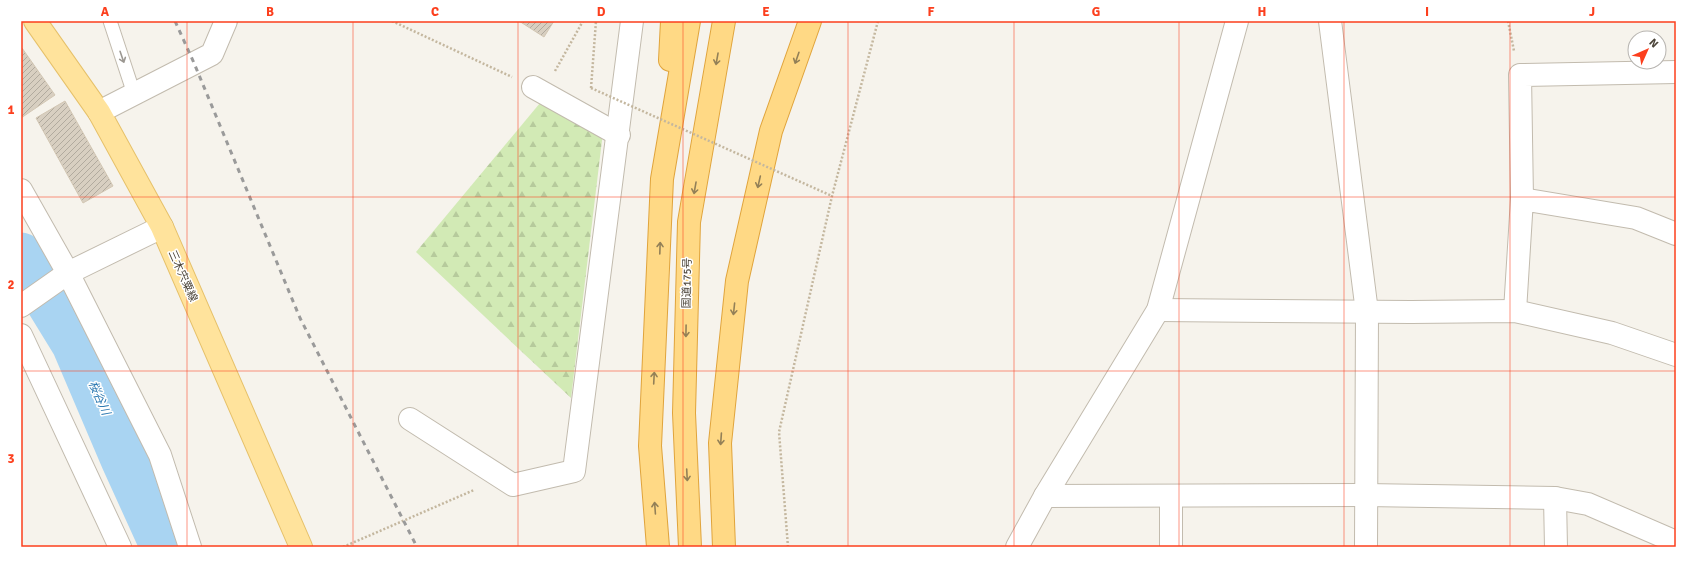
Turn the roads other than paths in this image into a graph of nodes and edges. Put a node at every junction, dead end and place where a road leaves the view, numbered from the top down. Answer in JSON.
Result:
{"nodes":[{"id":1,"x":35,"y":21,"type":"edge"},
{"id":2,"x":110,"y":21,"type":"edge"},
{"id":3,"x":226,"y":21,"type":"edge"},
{"id":4,"x":632,"y":21,"type":"edge"},
{"id":5,"x":672,"y":21,"type":"edge"},
{"id":6,"x":689,"y":21,"type":"edge"},
{"id":7,"x":724,"y":21,"type":"edge"},
{"id":8,"x":810,"y":21,"type":"edge"},
{"id":9,"x":1238,"y":21,"type":"edge"},
{"id":10,"x":1330,"y":21,"type":"edge"},
{"id":11,"x":1676,"y":72,"type":"edge"},
{"id":12,"x":538,"y":90,"type":"road end"},
{"id":13,"x":134,"y":94,"type":"junction"},
{"id":14,"x":99,"y":112,"type":"junction"},
{"id":15,"x":618,"y":135,"type":"junction"},
{"id":16,"x":662,"y":179,"type":"junction"},
{"id":17,"x":21,"y":190,"type":"edge"},
{"id":18,"x":1522,"y":199,"type":"junction"},
{"id":19,"x":162,"y":227,"type":"junction"},
{"id":20,"x":1676,"y":234,"type":"edge"},
{"id":21,"x":68,"y":273,"type":"junction"},
{"id":22,"x":21,"y":306,"type":"edge"},
{"id":23,"x":1158,"y":310,"type":"junction"},
{"id":24,"x":1515,"y":311,"type":"junction"},
{"id":25,"x":1367,"y":312,"type":"junction"},
{"id":26,"x":21,"y":335,"type":"edge"},
{"id":27,"x":1676,"y":355,"type":"edge"},
{"id":28,"x":410,"y":419,"type":"dead end"},
{"id":29,"x":1365,"y":495,"type":"junction"},
{"id":30,"x":1045,"y":496,"type":"junction"},
{"id":31,"x":1171,"y":496,"type":"junction"},
{"id":32,"x":1555,"y":498,"type":"junction"},
{"id":33,"x":1676,"y":542,"type":"edge"},
{"id":34,"x":120,"y":547,"type":"edge"},
{"id":35,"x":190,"y":547,"type":"edge"},
{"id":36,"x":301,"y":547,"type":"edge"},
{"id":37,"x":658,"y":547,"type":"edge"},
{"id":38,"x":690,"y":547,"type":"edge"},
{"id":39,"x":724,"y":547,"type":"edge"},
{"id":40,"x":1017,"y":547,"type":"edge"},
{"id":41,"x":1171,"y":547,"type":"edge"},
{"id":42,"x":1366,"y":547,"type":"edge"},
{"id":43,"x":1556,"y":547,"type":"edge"}],
"edges":[{"from":1,"to":14,"type":"main road","name":"三木宍粟線"},
{"from":2,"to":13,"type":"lane","one_way":true},
{"from":3,"to":13,"type":"street"},
{"from":4,"to":15,"type":"street"},
{"from":5,"to":16,"type":"highway"},
{"from":6,"to":16,"type":"highway"},
{"from":7,"to":38,"type":"highway","name":"国道175号","one_way":true},
{"from":8,"to":39,"type":"highway","one_way":true},
{"from":9,"to":23,"type":"street"},
{"from":10,"to":25,"type":"street"},
{"from":11,"to":18,"type":"street"},
{"from":12,"to":15,"type":"street"},
{"from":13,"to":14,"type":"street"},
{"from":14,"to":19,"type":"main road","name":"三木宍粟線"},
{"from":15,"to":28,"type":"street"},
{"from":37,"to":16,"type":"highway","one_way":true},
{"from":17,"to":21,"type":"street"},
{"from":18,"to":20,"type":"street"},
{"from":18,"to":24,"type":"street"},
{"from":19,"to":21,"type":"street"},
{"from":19,"to":36,"type":"main road","name":"三木宍粟線"},
{"from":21,"to":22,"type":"street"},
{"from":21,"to":35,"type":"street"},
{"from":23,"to":25,"type":"street"},
{"from":23,"to":30,"type":"street"},
{"from":24,"to":25,"type":"street"},
{"from":24,"to":27,"type":"street"},
{"from":25,"to":29,"type":"street"},
{"from":26,"to":34,"type":"street"},
{"from":29,"to":31,"type":"street"},
{"from":29,"to":32,"type":"street"},
{"from":29,"to":42,"type":"street"},
{"from":30,"to":31,"type":"street"},
{"from":30,"to":40,"type":"street"},
{"from":31,"to":41,"type":"street"},
{"from":32,"to":33,"type":"street"},
{"from":32,"to":43,"type":"street"}]}
